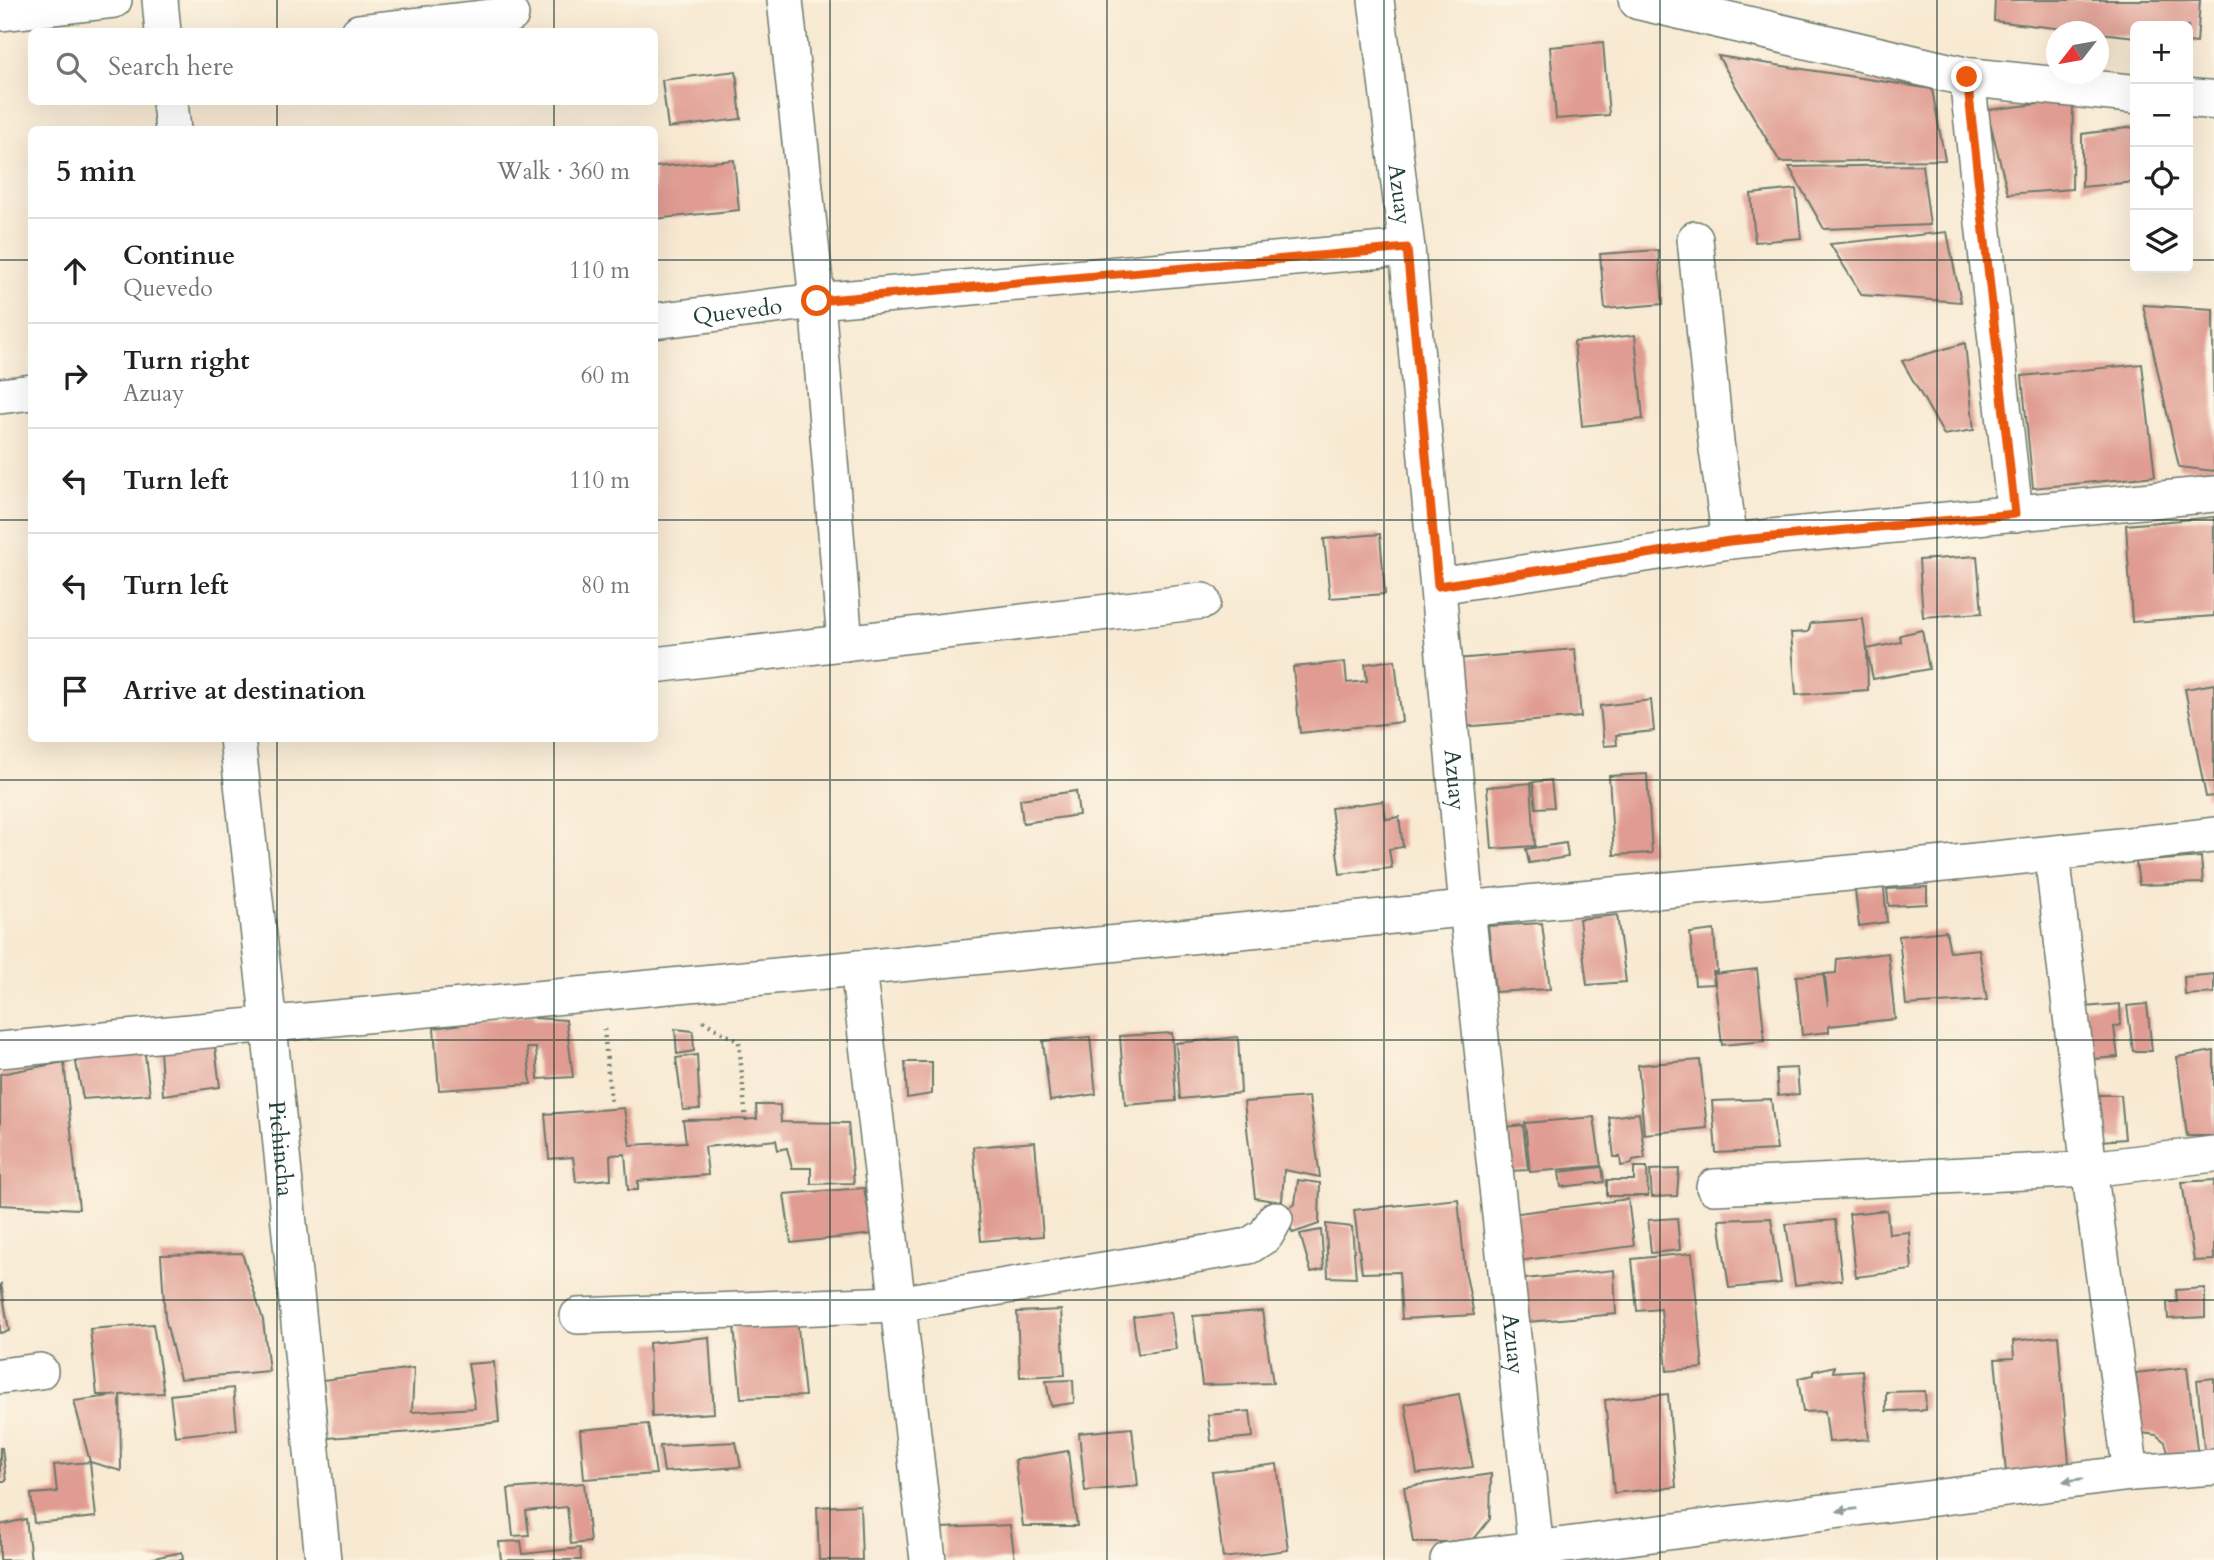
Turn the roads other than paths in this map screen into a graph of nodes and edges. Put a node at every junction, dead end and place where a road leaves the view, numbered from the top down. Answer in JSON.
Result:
{"nodes":[{"id":1,"x":114,"y":0,"type":"edge"},
{"id":2,"x":160,"y":0,"type":"edge"},
{"id":3,"x":785,"y":0,"type":"edge"},
{"id":4,"x":1376,"y":0,"type":"edge"},
{"id":5,"x":1638,"y":0,"type":"edge"},
{"id":6,"x":0,"y":13,"type":"edge"},
{"id":7,"x":511,"y":15,"type":"dead end"},
{"id":8,"x":163,"y":28,"type":"edge"},
{"id":9,"x":395,"y":28,"type":"edge"},
{"id":10,"x":1967,"y":77,"type":"junction"},
{"id":11,"x":2130,"y":93,"type":"edge"},
{"id":12,"x":2193,"y":98,"type":"edge"},
{"id":13,"x":2214,"y":100,"type":"edge"},
{"id":14,"x":170,"y":105,"type":"edge"},
{"id":15,"x":173,"y":126,"type":"edge"},
{"id":16,"x":1695,"y":239,"type":"dead end"},
{"id":17,"x":1407,"y":248,"type":"junction"},
{"id":18,"x":817,"y":301,"type":"junction"},
{"id":19,"x":658,"y":321,"type":"edge"},
{"id":20,"x":28,"y":392,"type":"edge"},
{"id":21,"x":0,"y":396,"type":"edge"},
{"id":22,"x":2214,"y":494,"type":"edge"},
{"id":23,"x":2015,"y":514,"type":"junction"},
{"id":24,"x":1730,"y":541,"type":"junction"},
{"id":25,"x":1438,"y":586,"type":"junction"},
{"id":26,"x":1203,"y":601,"type":"dead end"},
{"id":27,"x":845,"y":643,"type":"junction"},
{"id":28,"x":658,"y":666,"type":"edge"},
{"id":29,"x":237,"y":742,"type":"edge"},
{"id":30,"x":2214,"y":835,"type":"edge"},
{"id":31,"x":2052,"y":854,"type":"junction"},
{"id":32,"x":1467,"y":908,"type":"junction"},
{"id":33,"x":858,"y":968,"type":"junction"},
{"id":34,"x":269,"y":1026,"type":"junction"},
{"id":35,"x":0,"y":1050,"type":"edge"},
{"id":36,"x":2214,"y":1154,"type":"edge"},
{"id":37,"x":2089,"y":1170,"type":"junction"},
{"id":38,"x":1714,"y":1187,"type":"dead end"},
{"id":39,"x":1275,"y":1219,"type":"dead end"},
{"id":40,"x":897,"y":1304,"type":"junction"},
{"id":41,"x":578,"y":1316,"type":"dead end"},
{"id":42,"x":40,"y":1371,"type":"dead end"},
{"id":43,"x":0,"y":1376,"type":"edge"},
{"id":44,"x":2214,"y":1467,"type":"edge"},
{"id":45,"x":2131,"y":1473,"type":"junction"},
{"id":46,"x":1536,"y":1555,"type":"edge"},
{"id":47,"x":323,"y":1560,"type":"edge"},
{"id":48,"x":928,"y":1560,"type":"edge"},
{"id":49,"x":1448,"y":1560,"type":"edge"}],
"edges":[{"from":1,"to":6,"type":"street"},
{"from":2,"to":8,"type":"street"},
{"from":3,"to":18,"type":"street"},
{"from":4,"to":17,"type":"street","name":"Azuay"},
{"from":5,"to":10,"type":"street"},
{"from":7,"to":9,"type":"street"},
{"from":10,"to":11,"type":"street"},
{"from":10,"to":23,"type":"street"},
{"from":12,"to":13,"type":"street"},
{"from":14,"to":15,"type":"street"},
{"from":16,"to":24,"type":"street"},
{"from":17,"to":18,"type":"street","name":"Quevedo"},
{"from":17,"to":25,"type":"street","name":"Azuay"},
{"from":18,"to":19,"type":"street","name":"Quevedo"},
{"from":18,"to":27,"type":"street"},
{"from":20,"to":21,"type":"street"},
{"from":22,"to":23,"type":"street"},
{"from":23,"to":24,"type":"street"},
{"from":24,"to":25,"type":"street"},
{"from":25,"to":32,"type":"street","name":"Azuay"},
{"from":26,"to":27,"type":"street"},
{"from":27,"to":28,"type":"street"},
{"from":29,"to":34,"type":"street","name":"Pichincha"},
{"from":30,"to":31,"type":"street"},
{"from":31,"to":32,"type":"street"},
{"from":31,"to":37,"type":"street"},
{"from":32,"to":33,"type":"street"},
{"from":32,"to":46,"type":"street","name":"Azuay"},
{"from":33,"to":34,"type":"street"},
{"from":33,"to":40,"type":"street"},
{"from":34,"to":35,"type":"street"},
{"from":34,"to":47,"type":"street","name":"Pichincha"},
{"from":36,"to":37,"type":"street"},
{"from":37,"to":38,"type":"street"},
{"from":37,"to":45,"type":"street"},
{"from":39,"to":40,"type":"street"},
{"from":40,"to":41,"type":"street"},
{"from":40,"to":48,"type":"street"},
{"from":42,"to":43,"type":"street"},
{"from":44,"to":45,"type":"street"},
{"from":45,"to":46,"type":"street","one_way":true},
{"from":46,"to":49,"type":"street"}]}
